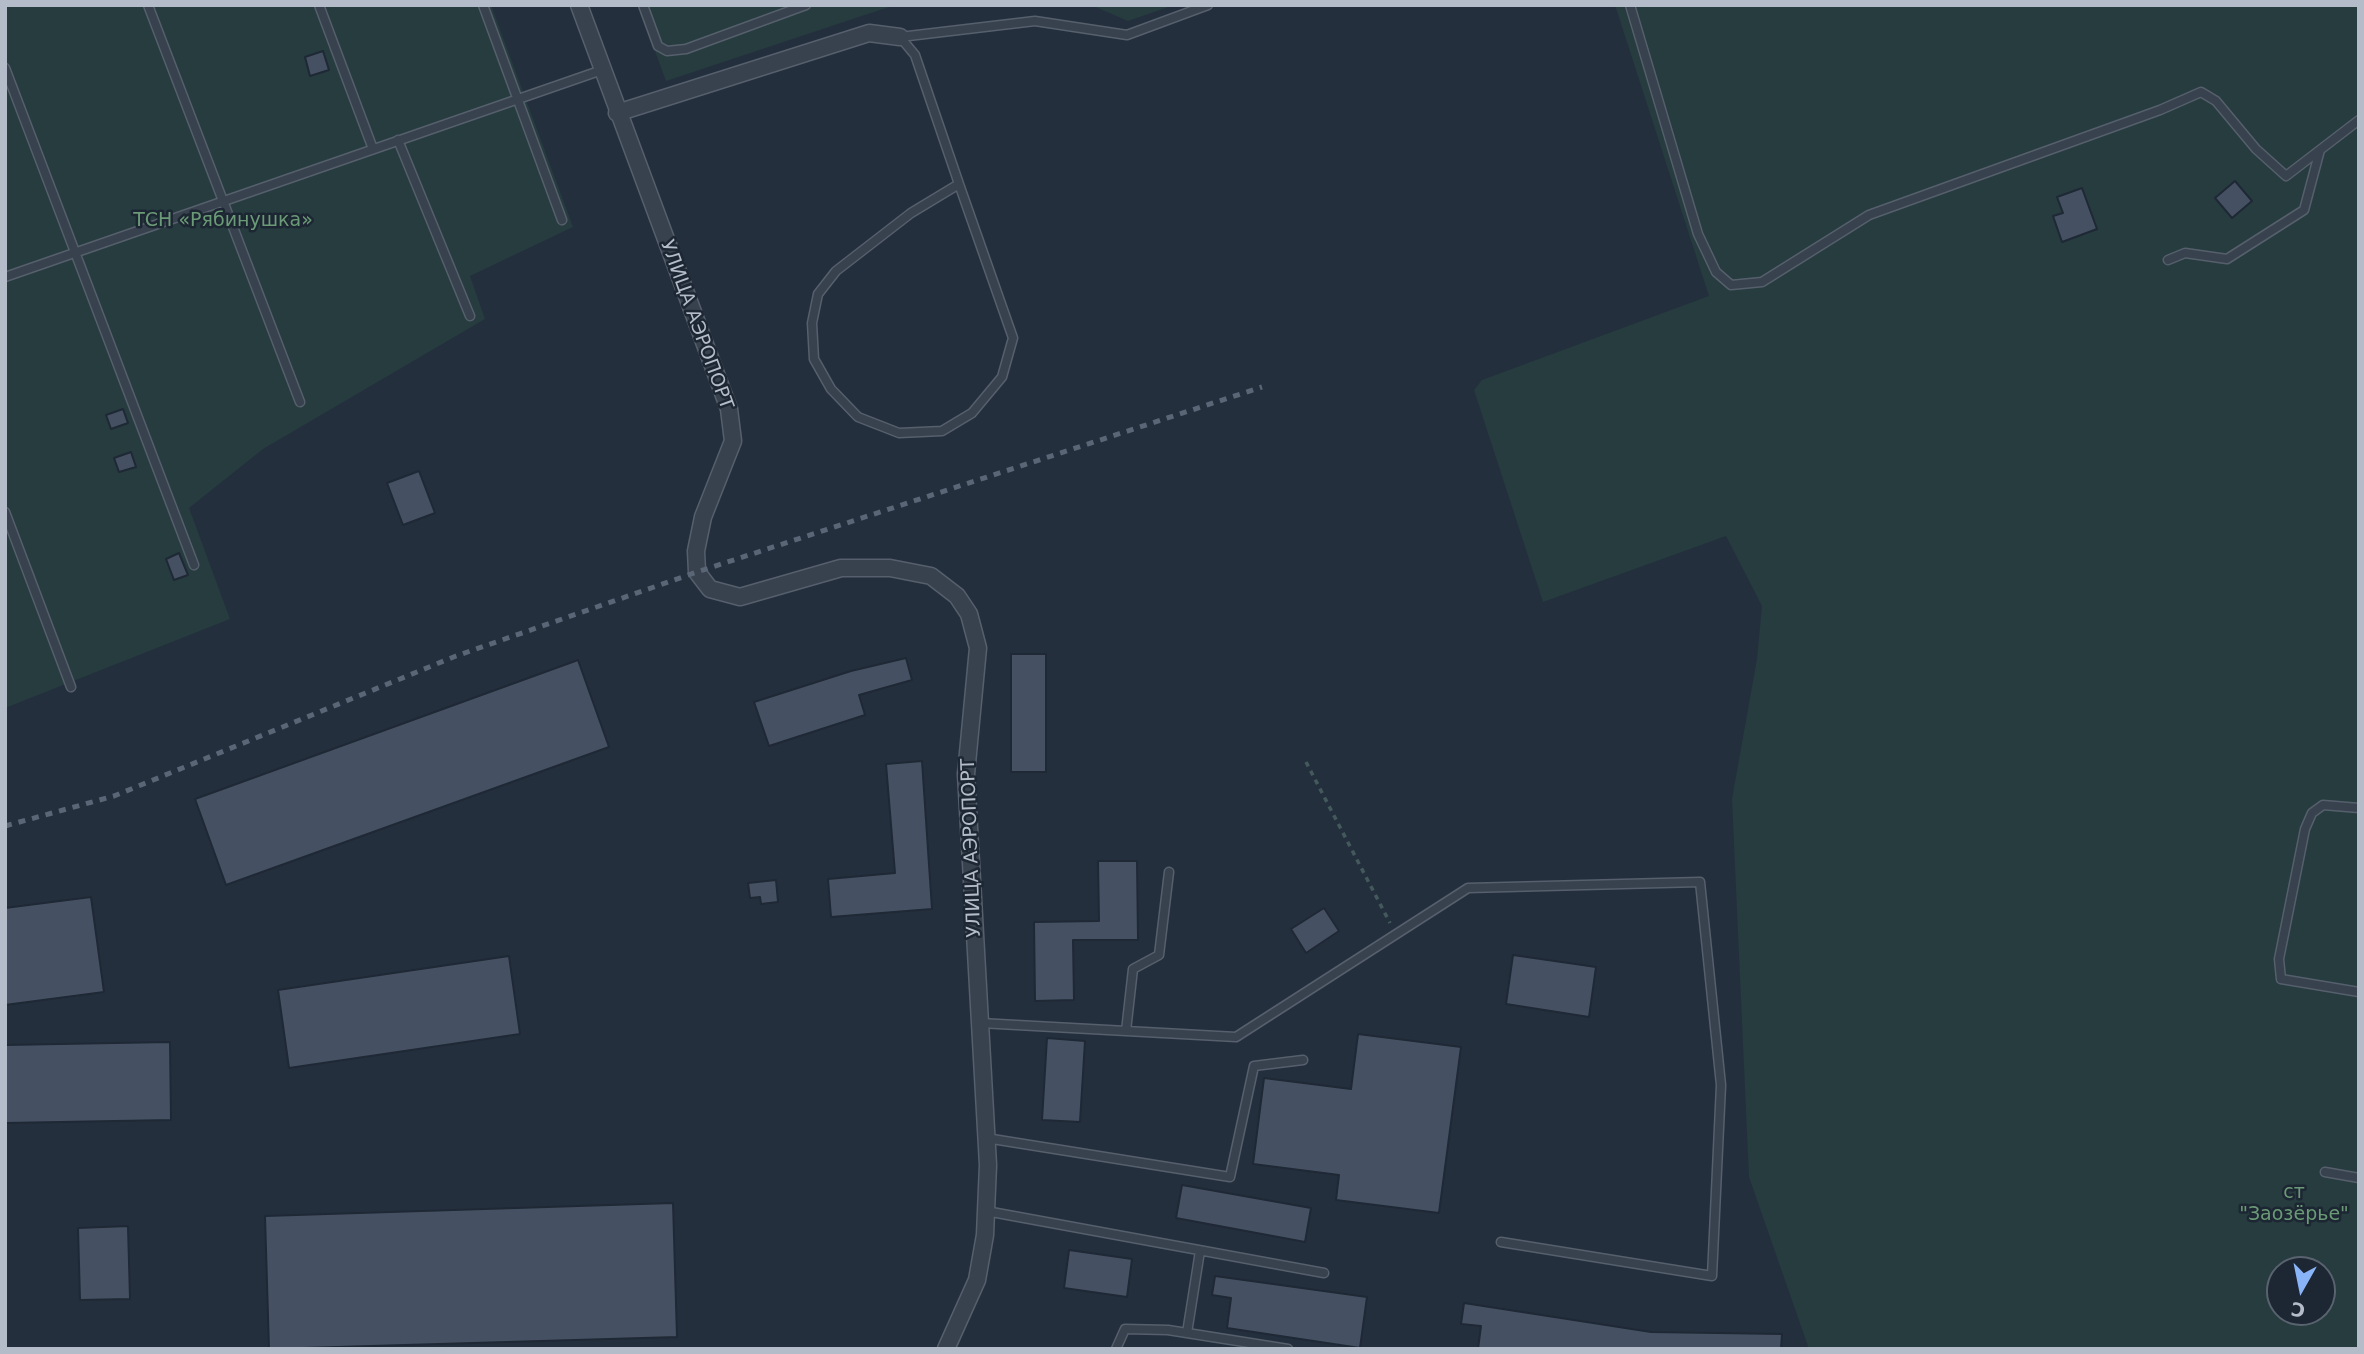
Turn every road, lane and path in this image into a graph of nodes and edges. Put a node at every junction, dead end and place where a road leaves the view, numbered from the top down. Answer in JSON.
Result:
{"nodes":[{"id":1,"x":148,"y":5,"type":"edge"},
{"id":2,"x":319,"y":5,"type":"edge"},
{"id":3,"x":484,"y":5,"type":"edge"},
{"id":4,"x":579,"y":5,"type":"edge"},
{"id":5,"x":643,"y":5,"type":"edge"},
{"id":6,"x":806,"y":5,"type":"edge"},
{"id":7,"x":1208,"y":5,"type":"edge"},
{"id":8,"x":1630,"y":5,"type":"edge"},
{"id":9,"x":900,"y":37,"type":"junction"},
{"id":10,"x":5,"y":68,"type":"edge"},
{"id":11,"x":602,"y":70,"type":"junction"},
{"id":12,"x":518,"y":98,"type":"junction"},
{"id":13,"x":617,"y":113,"type":"junction"},
{"id":14,"x":2359,"y":120,"type":"edge"},
{"id":15,"x":398,"y":140,"type":"junction"},
{"id":16,"x":373,"y":149,"type":"junction"},
{"id":17,"x":2320,"y":150,"type":"junction"},
{"id":18,"x":960,"y":184,"type":"junction"},
{"id":19,"x":221,"y":202,"type":"junction"},
{"id":20,"x":562,"y":220,"type":"dead end"},
{"id":21,"x":75,"y":253,"type":"junction"},
{"id":22,"x":2168,"y":260,"type":"dead end"},
{"id":23,"x":5,"y":277,"type":"edge"},
{"id":24,"x":470,"y":316,"type":"dead end"},
{"id":25,"x":300,"y":402,"type":"dead end"},
{"id":26,"x":5,"y":513,"type":"edge"},
{"id":27,"x":194,"y":565,"type":"dead end"},
{"id":28,"x":71,"y":687,"type":"dead end"},
{"id":29,"x":1306,"y":762,"type":"dead end"},
{"id":30,"x":2359,"y":808,"type":"edge"},
{"id":31,"x":1169,"y":872,"type":"dead end"},
{"id":32,"x":1396,"y":934,"type":"junction"},
{"id":33,"x":2359,"y":992,"type":"edge"},
{"id":34,"x":980,"y":1023,"type":"junction"},
{"id":35,"x":1126,"y":1031,"type":"junction"},
{"id":36,"x":1303,"y":1060,"type":"dead end"},
{"id":37,"x":986,"y":1138,"type":"junction"},
{"id":38,"x":2325,"y":1172,"type":"dead end"},
{"id":39,"x":2359,"y":1178,"type":"edge"},
{"id":40,"x":986,"y":1211,"type":"junction"},
{"id":41,"x":1501,"y":1242,"type":"dead end"},
{"id":42,"x":1200,"y":1251,"type":"junction"},
{"id":43,"x":1324,"y":1273,"type":"dead end"},
{"id":44,"x":1187,"y":1333,"type":"junction"},
{"id":45,"x":946,"y":1349,"type":"edge"},
{"id":46,"x":1116,"y":1349,"type":"edge"},
{"id":47,"x":1288,"y":1349,"type":"edge"}],
"edges":[{"from":1,"to":19,"type":"lane"},
{"from":2,"to":16,"type":"lane"},
{"from":3,"to":12,"type":"lane"},
{"from":4,"to":11,"type":"street","name":"УЛИЦА АЭРОПОРТ"},
{"from":5,"to":6,"type":"lane"},
{"from":7,"to":9,"type":"lane"},
{"from":8,"to":17,"type":"lane"},
{"from":9,"to":13,"type":"street"},
{"from":9,"to":18,"type":"lane"},
{"from":10,"to":21,"type":"lane"},
{"from":11,"to":12,"type":"lane"},
{"from":11,"to":13,"type":"street","name":"УЛИЦА АЭРОПОРТ"},
{"from":12,"to":15,"type":"lane"},
{"from":12,"to":20,"type":"lane"},
{"from":13,"to":34,"type":"street","name":"УЛИЦА АЭРОПОРТ"},
{"from":14,"to":17,"type":"lane"},
{"from":15,"to":16,"type":"lane"},
{"from":15,"to":24,"type":"lane"},
{"from":16,"to":19,"type":"lane"},
{"from":17,"to":22,"type":"lane"},
{"from":18,"to":18,"type":"lane"},
{"from":19,"to":21,"type":"lane"},
{"from":19,"to":25,"type":"lane"},
{"from":21,"to":23,"type":"lane"},
{"from":21,"to":27,"type":"lane"},
{"from":26,"to":28,"type":"lane"},
{"from":29,"to":32,"type":"path"},
{"from":30,"to":33,"type":"lane"},
{"from":31,"to":35,"type":"lane"},
{"from":32,"to":35,"type":"lane"},
{"from":32,"to":41,"type":"lane"},
{"from":34,"to":35,"type":"lane"},
{"from":34,"to":37,"type":"street","name":"УЛИЦА АЭРОПОРТ"},
{"from":36,"to":37,"type":"lane"},
{"from":37,"to":40,"type":"street","name":"УЛИЦА АЭРОПОРТ"},
{"from":38,"to":39,"type":"lane"},
{"from":40,"to":42,"type":"lane"},
{"from":40,"to":45,"type":"street","name":"УЛИЦА АЭРОПОРТ"},
{"from":42,"to":43,"type":"lane"},
{"from":42,"to":44,"type":"lane"},
{"from":44,"to":46,"type":"lane"},
{"from":44,"to":47,"type":"lane"}]}
